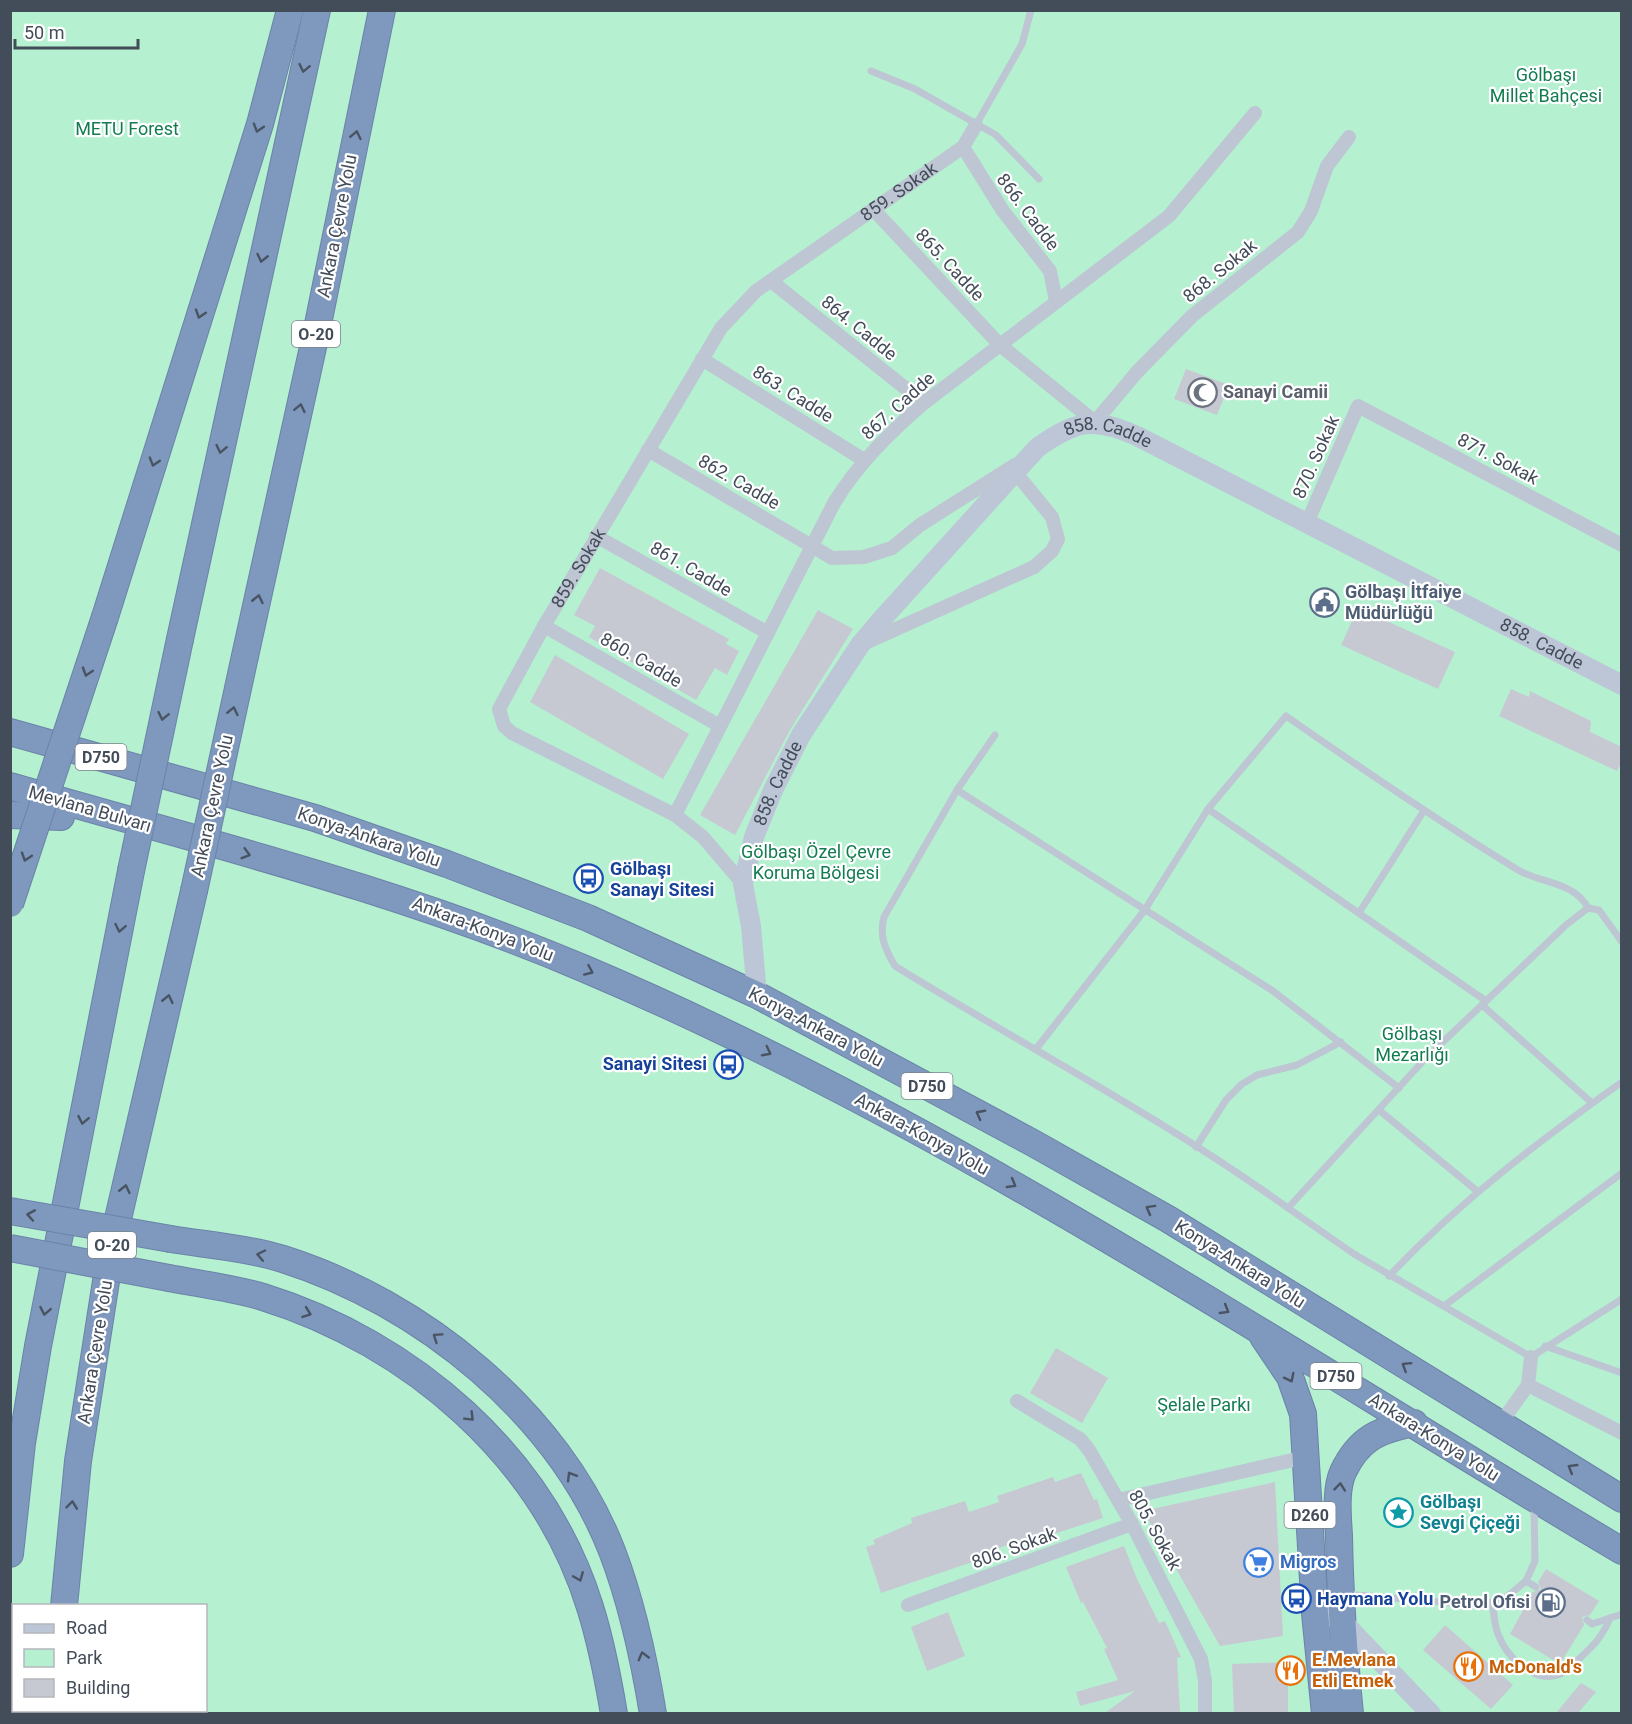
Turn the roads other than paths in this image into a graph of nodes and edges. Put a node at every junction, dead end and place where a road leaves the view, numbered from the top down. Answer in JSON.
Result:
{"nodes":[{"id":1,"x":291,"y":10,"type":"edge"},
{"id":2,"x":316,"y":10,"type":"edge"},
{"id":3,"x":382,"y":10,"type":"edge"},
{"id":4,"x":1031,"y":10,"type":"edge"},
{"id":5,"x":871,"y":71,"type":"dead end"},
{"id":6,"x":1256,"y":113,"type":"dead end"},
{"id":7,"x":975,"y":125,"type":"junction"},
{"id":8,"x":1349,"y":137,"type":"dead end"},
{"id":9,"x":963,"y":147,"type":"junction"},
{"id":10,"x":1039,"y":179,"type":"dead end"},
{"id":11,"x":873,"y":209,"type":"junction"},
{"id":12,"x":771,"y":281,"type":"junction"},
{"id":13,"x":1056,"y":301,"type":"junction"},
{"id":14,"x":1000,"y":345,"type":"junction"},
{"id":15,"x":702,"y":359,"type":"junction"},
{"id":16,"x":924,"y":404,"type":"junction"},
{"id":17,"x":1359,"y":406,"type":"joint"},
{"id":18,"x":1095,"y":422,"type":"junction"},
{"id":19,"x":648,"y":450,"type":"junction"},
{"id":20,"x":1030,"y":456,"type":"junction"},
{"id":21,"x":864,"y":460,"type":"junction"},
{"id":22,"x":1015,"y":472,"type":"junction"},
{"id":23,"x":1307,"y":523,"type":"junction"},
{"id":24,"x":597,"y":536,"type":"junction"},
{"id":25,"x":1622,"y":545,"type":"edge"},
{"id":26,"x":812,"y":546,"type":"junction"},
{"id":27,"x":544,"y":626,"type":"junction"},
{"id":28,"x":768,"y":633,"type":"junction"},
{"id":29,"x":860,"y":645,"type":"junction"},
{"id":30,"x":1622,"y":685,"type":"edge"},
{"id":31,"x":720,"y":726,"type":"junction"},
{"id":32,"x":14,"y":732,"type":"edge"},
{"id":33,"x":995,"y":735,"type":"dead end"},
{"id":34,"x":10,"y":786,"type":"edge"},
{"id":35,"x":957,"y":790,"type":"junction"},
{"id":36,"x":1208,"y":809,"type":"junction"},
{"id":37,"x":1423,"y":812,"type":"junction"},
{"id":38,"x":10,"y":815,"type":"edge"},
{"id":39,"x":675,"y":815,"type":"junction"},
{"id":40,"x":170,"y":832,"type":"junction"},
{"id":41,"x":743,"y":884,"type":"junction"},
{"id":42,"x":10,"y":904,"type":"edge"},
{"id":43,"x":1587,"y":908,"type":"junction"},
{"id":44,"x":1144,"y":911,"type":"junction"},
{"id":45,"x":1359,"y":913,"type":"junction"},
{"id":46,"x":1622,"y":942,"type":"edge"},
{"id":47,"x":757,"y":995,"type":"junction"},
{"id":48,"x":1484,"y":1003,"type":"junction"},
{"id":49,"x":1341,"y":1042,"type":"junction"},
{"id":50,"x":1036,"y":1049,"type":"junction"},
{"id":51,"x":1622,"y":1082,"type":"edge"},
{"id":52,"x":1399,"y":1088,"type":"junction"},
{"id":53,"x":1592,"y":1103,"type":"junction"},
{"id":54,"x":1379,"y":1110,"type":"junction"},
{"id":55,"x":1196,"y":1147,"type":"junction"},
{"id":56,"x":1622,"y":1173,"type":"edge"},
{"id":57,"x":1477,"y":1191,"type":"junction"},
{"id":58,"x":1288,"y":1208,"type":"junction"},
{"id":59,"x":10,"y":1211,"type":"edge"},
{"id":60,"x":10,"y":1248,"type":"edge"},
{"id":61,"x":1389,"y":1276,"type":"junction"},
{"id":62,"x":1622,"y":1299,"type":"edge"},
{"id":63,"x":1444,"y":1306,"type":"junction"},
{"id":64,"x":1258,"y":1329,"type":"junction"},
{"id":65,"x":1545,"y":1346,"type":"junction"},
{"id":66,"x":1531,"y":1357,"type":"junction"},
{"id":67,"x":1622,"y":1373,"type":"edge"},
{"id":68,"x":1528,"y":1385,"type":"junction"},
{"id":69,"x":1017,"y":1401,"type":"dead end"},
{"id":70,"x":1414,"y":1424,"type":"junction"},
{"id":71,"x":1500,"y":1424,"type":"junction"},
{"id":72,"x":1622,"y":1433,"type":"edge"},
{"id":73,"x":1306,"y":1457,"type":"junction"},
{"id":74,"x":1534,"y":1499,"type":"junction"},
{"id":75,"x":1622,"y":1499,"type":"edge"},
{"id":76,"x":1118,"y":1500,"type":"junction"},
{"id":77,"x":1132,"y":1524,"type":"junction"},
{"id":78,"x":69,"y":1536,"type":"junction"},
{"id":79,"x":1622,"y":1551,"type":"edge"},
{"id":80,"x":10,"y":1554,"type":"edge"},
{"id":81,"x":1526,"y":1581,"type":"junction"},
{"id":82,"x":1536,"y":1587,"type":"dead end"},
{"id":83,"x":1340,"y":1593,"type":"junction"},
{"id":84,"x":1492,"y":1602,"type":"junction"},
{"id":85,"x":64,"y":1604,"type":"edge"},
{"id":86,"x":74,"y":1604,"type":"edge"},
{"id":87,"x":908,"y":1605,"type":"dead end"},
{"id":88,"x":1315,"y":1613,"type":"junction"},
{"id":89,"x":1622,"y":1614,"type":"edge"},
{"id":90,"x":1610,"y":1618,"type":"junction"},
{"id":91,"x":1341,"y":1620,"type":"junction"},
{"id":92,"x":1587,"y":1620,"type":"dead end"},
{"id":93,"x":614,"y":1713,"type":"edge"},
{"id":94,"x":653,"y":1713,"type":"edge"},
{"id":95,"x":1205,"y":1713,"type":"edge"},
{"id":96,"x":1325,"y":1713,"type":"edge"},
{"id":97,"x":1350,"y":1713,"type":"edge"},
{"id":98,"x":1431,"y":1713,"type":"edge"}],
"edges":[{"from":1,"to":42,"type":"highway","one_way":true,"bridge":true},
{"from":2,"to":80,"type":"highway","number":"O-20","one_way":true,"bridge":true},
{"from":78,"to":3,"type":"highway","name":"Ankara Çevre Yolu","number":"O-20","one_way":true,"bridge":true},
{"from":4,"to":7,"type":"lane"},
{"from":5,"to":7,"type":"lane"},
{"from":6,"to":13,"type":"street","name":"867. Cadde"},
{"from":7,"to":9,"type":"street"},
{"from":7,"to":10,"type":"lane"},
{"from":8,"to":18,"type":"street","name":"868. Sokak"},
{"from":9,"to":11,"type":"street","name":"859. Sokak"},
{"from":9,"to":13,"type":"street","name":"866. Cadde"},
{"from":11,"to":12,"type":"street","name":"859. Sokak"},
{"from":11,"to":14,"type":"street","name":"865. Cadde"},
{"from":12,"to":15,"type":"street","name":"859. Sokak"},
{"from":12,"to":16,"type":"street","name":"864. Cadde"},
{"from":13,"to":14,"type":"street","name":"867. Cadde"},
{"from":14,"to":16,"type":"street","name":"867. Cadde"},
{"from":14,"to":18,"type":"street"},
{"from":15,"to":19,"type":"street","name":"859. Sokak"},
{"from":15,"to":21,"type":"street","name":"863. Cadde"},
{"from":16,"to":21,"type":"street","name":"867. Cadde"},
{"from":17,"to":23,"type":"street","name":"870. Sokak"},
{"from":17,"to":25,"type":"street","name":"871. Sokak"},
{"from":18,"to":20,"type":"street","name":"858. Cadde"},
{"from":18,"to":23,"type":"street","name":"858. Cadde"},
{"from":19,"to":24,"type":"street","name":"859. Sokak"},
{"from":19,"to":26,"type":"street","name":"862. Cadde"},
{"from":20,"to":22,"type":"street","name":"858. Cadde"},
{"from":20,"to":26,"type":"street","name":"862. Cadde"},
{"from":21,"to":26,"type":"street","name":"867. Cadde"},
{"from":22,"to":29,"type":"street","name":"858. Cadde"},
{"from":22,"to":29,"type":"street"},
{"from":23,"to":30,"type":"street","name":"858. Cadde"},
{"from":24,"to":27,"type":"street","name":"859. Sokak"},
{"from":24,"to":28,"type":"street","name":"861. Cadde"},
{"from":26,"to":28,"type":"street","name":"867. Cadde"},
{"from":27,"to":31,"type":"street","name":"860. Cadde"},
{"from":27,"to":39,"type":"street","name":"859. Sokak"},
{"from":28,"to":31,"type":"street","name":"867. Cadde"},
{"from":29,"to":41,"type":"street","name":"858. Cadde"},
{"from":31,"to":39,"type":"street","name":"867. Cadde"},
{"from":32,"to":47,"type":"highway","name":"Konya-Ankara Yolu","number":"D750"},
{"from":33,"to":35,"type":"lane"},
{"from":34,"to":40,"type":"highway","name":"Mevlana Bulvarı","number":"D750"},
{"from":35,"to":44,"type":"lane"},
{"from":35,"to":50,"type":"lane"},
{"from":36,"to":37,"type":"lane"},
{"from":36,"to":44,"type":"lane"},
{"from":36,"to":45,"type":"lane"},
{"from":37,"to":43,"type":"lane"},
{"from":37,"to":45,"type":"lane"},
{"from":38,"to":40,"type":"highway"},
{"from":39,"to":41,"type":"street","name":"859. Sokak"},
{"from":40,"to":64,"type":"highway","name":"Ankara-Konya Yolu","number":"D750","one_way":true},
{"from":41,"to":47,"type":"street","name":"859. Sokak"},
{"from":43,"to":46,"type":"lane"},
{"from":43,"to":48,"type":"lane"},
{"from":44,"to":49,"type":"lane"},
{"from":44,"to":50,"type":"lane"},
{"from":45,"to":48,"type":"lane"},
{"from":71,"to":47,"type":"highway","name":"Konya-Ankara Yolu","number":"D750","one_way":true},
{"from":48,"to":52,"type":"lane"},
{"from":48,"to":53,"type":"lane"},
{"from":49,"to":52,"type":"lane"},
{"from":49,"to":55,"type":"lane"},
{"from":50,"to":55,"type":"lane"},
{"from":51,"to":53,"type":"lane"},
{"from":52,"to":54,"type":"lane"},
{"from":53,"to":57,"type":"lane"},
{"from":54,"to":57,"type":"lane"},
{"from":54,"to":58,"type":"lane"},
{"from":55,"to":58,"type":"lane"},
{"from":56,"to":63,"type":"lane"},
{"from":57,"to":61,"type":"lane"},
{"from":58,"to":61,"type":"lane"},
{"from":94,"to":59,"type":"highway","one_way":true,"bridge":true},
{"from":60,"to":93,"type":"highway","one_way":true,"bridge":true},
{"from":61,"to":63,"type":"lane"},
{"from":62,"to":65,"type":"lane"},
{"from":63,"to":66,"type":"lane"},
{"from":64,"to":70,"type":"highway","name":"Ankara-Konya Yolu","number":"D750"},
{"from":64,"to":73,"type":"highway","number":"D260","one_way":true},
{"from":65,"to":66,"type":"lane"},
{"from":65,"to":67,"type":"lane"},
{"from":66,"to":68,"type":"street"},
{"from":68,"to":71,"type":"street"},
{"from":68,"to":72,"type":"street"},
{"from":69,"to":76,"type":"street","name":"805. Sokak"},
{"from":70,"to":74,"type":"highway","name":"Ankara-Konya Yolu","number":"D750"},
{"from":83,"to":70,"type":"highway","number":"D260","one_way":true},
{"from":75,"to":71,"type":"highway","name":"Konya-Ankara Yolu","number":"D750","one_way":true},
{"from":73,"to":76,"type":"street"},
{"from":73,"to":88,"type":"highway","number":"D260"},
{"from":74,"to":79,"type":"highway","name":"Ankara-Konya Yolu","number":"D750"},
{"from":74,"to":81,"type":"lane"},
{"from":76,"to":77,"type":"street","name":"805. Sokak"},
{"from":77,"to":87,"type":"street","name":"806. Sokak"},
{"from":77,"to":95,"type":"street","name":"805. Sokak"},
{"from":78,"to":85,"type":"highway","name":"Ankara Çevre Yolu","number":"O-20"},
{"from":78,"to":86,"type":"highway"},
{"from":81,"to":82,"type":"lane"},
{"from":81,"to":84,"type":"lane"},
{"from":83,"to":84,"type":"lane"},
{"from":83,"to":91,"type":"highway","number":"D260"},
{"from":84,"to":90,"type":"lane"},
{"from":88,"to":91,"type":"street"},
{"from":88,"to":96,"type":"highway","number":"D260"},
{"from":89,"to":90,"type":"lane"},
{"from":90,"to":92,"type":"lane"},
{"from":91,"to":97,"type":"highway","number":"D260"},
{"from":91,"to":98,"type":"street"}]}
